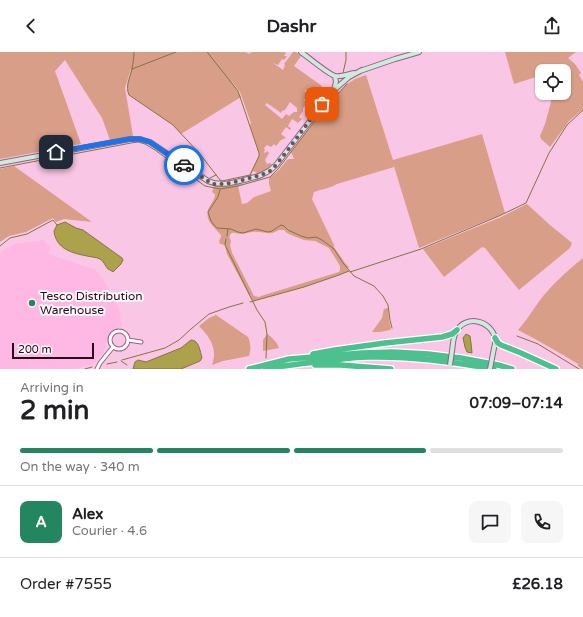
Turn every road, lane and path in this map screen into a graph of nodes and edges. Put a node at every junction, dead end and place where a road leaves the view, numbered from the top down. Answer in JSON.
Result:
{"nodes":[{"id":1,"x":301,"y":52,"type":"edge"},
{"id":2,"x":419,"y":52,"type":"edge"},
{"id":3,"x":362,"y":70,"type":"junction"},
{"id":4,"x":335,"y":76,"type":"junction"},
{"id":5,"x":333,"y":91,"type":"junction"},
{"id":6,"x":0,"y":163,"type":"edge"},
{"id":7,"x":457,"y":330,"type":"junction"},
{"id":8,"x":495,"y":338,"type":"junction"},
{"id":9,"x":128,"y":340,"type":"junction"},
{"id":10,"x":141,"y":342,"type":"dead end"},
{"id":11,"x":113,"y":347,"type":"junction"},
{"id":12,"x":289,"y":359,"type":"junction"},
{"id":13,"x":276,"y":367,"type":"junction"},
{"id":14,"x":450,"y":367,"type":"edge"},
{"id":15,"x":97,"y":369,"type":"edge"},
{"id":16,"x":249,"y":369,"type":"edge"},
{"id":17,"x":266,"y":369,"type":"edge"},
{"id":18,"x":391,"y":369,"type":"edge"},
{"id":19,"x":490,"y":369,"type":"edge"},
{"id":20,"x":494,"y":369,"type":"edge"},
{"id":21,"x":512,"y":369,"type":"edge"},
{"id":22,"x":556,"y":369,"type":"edge"}],
"edges":[{"from":1,"to":4,"type":"main road"},
{"from":2,"to":3,"type":"main road"},
{"from":3,"to":4,"type":"main road"},
{"from":3,"to":5,"type":"main road"},
{"from":4,"to":5,"type":"main road"},
{"from":5,"to":6,"type":"main road"},
{"from":7,"to":8,"type":"main road"},
{"from":7,"to":12,"type":"highway"},
{"from":7,"to":14,"type":"main road","bridge":true},
{"from":8,"to":19,"type":"main road","bridge":true},
{"from":8,"to":22,"type":"highway"},
{"from":9,"to":10,"type":"street"},
{"from":9,"to":11,"type":"street"},
{"from":9,"to":11,"type":"street"},
{"from":11,"to":15,"type":"street"},
{"from":12,"to":16,"type":"highway"},
{"from":12,"to":21,"type":"highway"},
{"from":13,"to":17,"type":"highway"},
{"from":13,"to":18,"type":"highway"},
{"from":13,"to":20,"type":"highway"}]}
